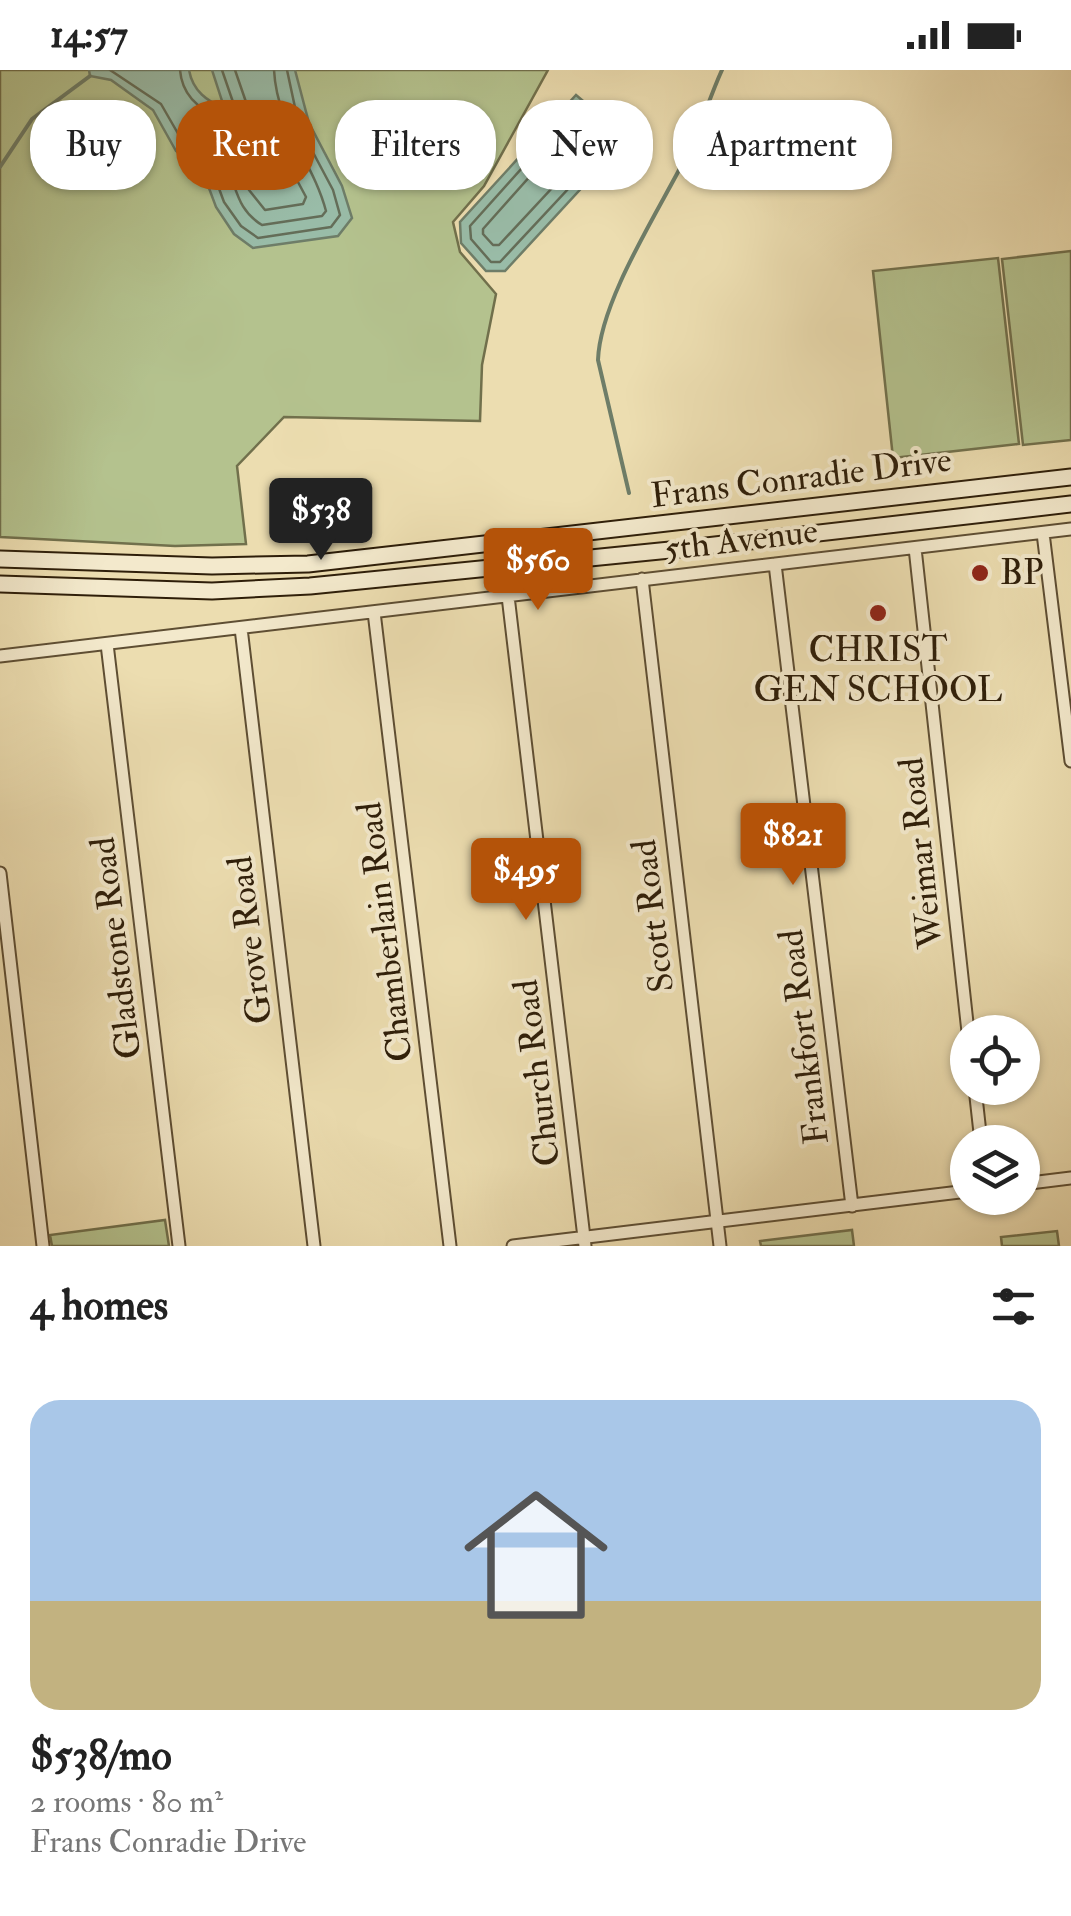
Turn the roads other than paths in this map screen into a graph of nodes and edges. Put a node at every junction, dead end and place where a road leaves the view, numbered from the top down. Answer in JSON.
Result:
{"nodes":[{"id":1,"x":1071,"y":477,"type":"edge"},
{"id":2,"x":1071,"y":504,"type":"edge"},
{"id":3,"x":1071,"y":529,"type":"edge"},
{"id":4,"x":1044,"y":532,"type":"junction"},
{"id":5,"x":914,"y":548,"type":"junction"},
{"id":6,"x":0,"y":559,"type":"edge"},
{"id":7,"x":775,"y":564,"type":"junction"},
{"id":8,"x":642,"y":580,"type":"junction"},
{"id":9,"x":0,"y":584,"type":"edge"},
{"id":10,"x":508,"y":596,"type":"junction"},
{"id":11,"x":374,"y":612,"type":"junction"},
{"id":12,"x":241,"y":628,"type":"junction"},
{"id":13,"x":106,"y":644,"type":"junction"},
{"id":14,"x":0,"y":656,"type":"edge"},
{"id":15,"x":1071,"y":761,"type":"edge"},
{"id":16,"x":0,"y":873,"type":"edge"},
{"id":17,"x":966,"y":1015,"type":"edge"},
{"id":18,"x":1071,"y":1178,"type":"edge"},
{"id":19,"x":1040,"y":1182,"type":"edge"},
{"id":20,"x":950,"y":1193,"type":"edge"},
{"id":21,"x":852,"y":1206,"type":"junction"},
{"id":22,"x":718,"y":1222,"type":"junction"},
{"id":23,"x":584,"y":1242,"type":"edge"},
{"id":24,"x":43,"y":1246,"type":"edge"},
{"id":25,"x":179,"y":1246,"type":"edge"},
{"id":26,"x":314,"y":1246,"type":"edge"},
{"id":27,"x":450,"y":1246,"type":"edge"},
{"id":28,"x":512,"y":1246,"type":"edge"},
{"id":29,"x":720,"y":1246,"type":"edge"}],
"edges":[{"from":1,"to":6,"type":"main road","name":"Frans Conradie Drive"},
{"from":2,"to":9,"type":"main road","name":"Frans Conradie Drive"},
{"from":3,"to":4,"type":"street","name":"5th Avenue"},
{"from":4,"to":5,"type":"street","name":"5th Avenue"},
{"from":4,"to":15,"type":"street"},
{"from":5,"to":7,"type":"street","name":"5th Avenue"},
{"from":5,"to":17,"type":"street","name":"Weimar Road"},
{"from":7,"to":8,"type":"street","name":"5th Avenue"},
{"from":7,"to":21,"type":"street","name":"Frankfort Road"},
{"from":8,"to":10,"type":"street","name":"5th Avenue"},
{"from":8,"to":22,"type":"street","name":"Scott Road"},
{"from":10,"to":11,"type":"street","name":"5th Avenue"},
{"from":10,"to":23,"type":"street","name":"Church Road"},
{"from":11,"to":12,"type":"street","name":"5th Avenue"},
{"from":11,"to":27,"type":"street","name":"Chamberlain Road"},
{"from":12,"to":13,"type":"street","name":"5th Avenue"},
{"from":12,"to":26,"type":"street","name":"Grove Road"},
{"from":13,"to":14,"type":"street","name":"5th Avenue"},
{"from":13,"to":25,"type":"street","name":"Gladstone Road"},
{"from":16,"to":24,"type":"street"},
{"from":18,"to":19,"type":"street"},
{"from":20,"to":21,"type":"street"},
{"from":21,"to":22,"type":"street"},
{"from":22,"to":23,"type":"street"},
{"from":22,"to":29,"type":"street","name":"Scott Road"},
{"from":23,"to":28,"type":"street"}]}
